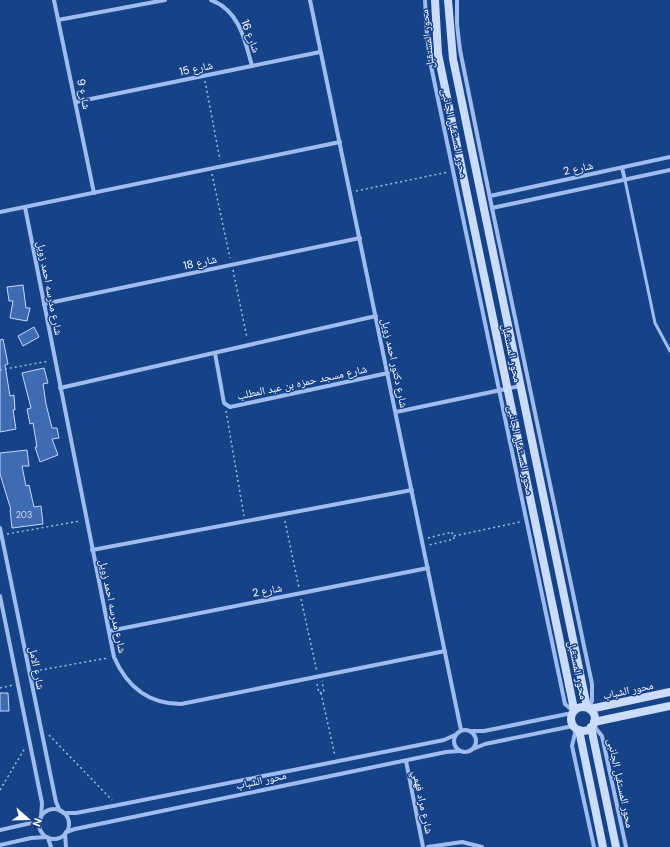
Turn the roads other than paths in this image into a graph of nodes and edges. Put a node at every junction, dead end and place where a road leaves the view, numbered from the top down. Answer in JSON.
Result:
{"nodes":[{"id":1,"x":54,"y":0,"type":"edge"},
{"id":2,"x":165,"y":0,"type":"edge"},
{"id":3,"x":211,"y":0,"type":"edge"},
{"id":4,"x":310,"y":0,"type":"edge"},
{"id":5,"x":426,"y":0,"type":"edge"},
{"id":6,"x":435,"y":0,"type":"edge"},
{"id":7,"x":448,"y":0,"type":"edge"},
{"id":8,"x":457,"y":0,"type":"edge"},
{"id":9,"x":58,"y":20,"type":"junction"},
{"id":10,"x":320,"y":52,"type":"junction"},
{"id":11,"x":252,"y":66,"type":"junction"},
{"id":12,"x":76,"y":102,"type":"junction"},
{"id":13,"x":340,"y":142,"type":"junction"},
{"id":14,"x":670,"y":157,"type":"edge"},
{"id":15,"x":622,"y":168,"type":"junction"},
{"id":16,"x":670,"y":170,"type":"edge"},
{"id":17,"x":625,"y":180,"type":"junction"},
{"id":18,"x":94,"y":192,"type":"junction"},
{"id":19,"x":490,"y":196,"type":"junction"},
{"id":20,"x":25,"y":207,"type":"junction"},
{"id":21,"x":492,"y":208,"type":"junction"},
{"id":22,"x":0,"y":212,"type":"edge"},
{"id":23,"x":360,"y":238,"type":"junction"},
{"id":24,"x":44,"y":304,"type":"junction"},
{"id":25,"x":376,"y":316,"type":"junction"},
{"id":26,"x":670,"y":352,"type":"edge"},
{"id":27,"x":215,"y":353,"type":"junction"},
{"id":28,"x":388,"y":373,"type":"junction"},
{"id":29,"x":520,"y":386,"type":"junction"},
{"id":30,"x":60,"y":388,"type":"junction"},
{"id":31,"x":508,"y":388,"type":"junction"},
{"id":32,"x":499,"y":390,"type":"junction"},
{"id":33,"x":396,"y":412,"type":"junction"},
{"id":34,"x":412,"y":490,"type":"junction"},
{"id":35,"x":0,"y":528,"type":"edge"},
{"id":36,"x":92,"y":550,"type":"junction"},
{"id":37,"x":428,"y":568,"type":"junction"},
{"id":38,"x":0,"y":596,"type":"edge"},
{"id":39,"x":109,"y":631,"type":"junction"},
{"id":40,"x":445,"y":651,"type":"junction"},
{"id":41,"x":670,"y":692,"type":"edge"},
{"id":42,"x":670,"y":706,"type":"edge"},
{"id":43,"x":588,"y":708,"type":"junction"},
{"id":44,"x":573,"y":711,"type":"junction"},
{"id":45,"x":593,"y":724,"type":"junction"},
{"id":46,"x":576,"y":728,"type":"junction"},
{"id":47,"x":461,"y":730,"type":"junction"},
{"id":48,"x":470,"y":731,"type":"junction"},
{"id":49,"x":455,"y":735,"type":"junction"},
{"id":50,"x":473,"y":748,"type":"junction"},
{"id":51,"x":460,"y":751,"type":"junction"},
{"id":52,"x":406,"y":761,"type":"junction"},
{"id":53,"x":62,"y":812,"type":"junction"},
{"id":54,"x":41,"y":818,"type":"junction"},
{"id":55,"x":0,"y":830,"type":"edge"},
{"id":56,"x":66,"y":833,"type":"junction"},
{"id":57,"x":47,"y":838,"type":"junction"},
{"id":58,"x":0,"y":845,"type":"edge"},
{"id":59,"x":51,"y":847,"type":"edge"},
{"id":60,"x":66,"y":847,"type":"edge"},
{"id":61,"x":423,"y":847,"type":"edge"},
{"id":62,"x":428,"y":847,"type":"edge"},
{"id":63,"x":482,"y":847,"type":"edge"},
{"id":64,"x":594,"y":847,"type":"edge"},
{"id":65,"x":603,"y":847,"type":"edge"},
{"id":66,"x":616,"y":847,"type":"edge"},
{"id":67,"x":626,"y":847,"type":"edge"}],
"edges":[{"from":1,"to":9,"type":"street","name":"شارع 9"},
{"from":2,"to":9,"type":"street"},
{"from":3,"to":11,"type":"street","name":"شارع 16"},
{"from":4,"to":10,"type":"street","name":"شارع دكتور احمد زويل"},
{"from":5,"to":32,"type":"street","name":"محور المستقبل الجانبى"},
{"from":6,"to":31,"type":"street","name":"محور المستقبل"},
{"from":7,"to":29,"type":"street","name":"محور المستقبل"},
{"from":8,"to":19,"type":"street","name":"محور المستقبل الجانبى"},
{"from":9,"to":12,"type":"street","name":"شارع 9"},
{"from":10,"to":11,"type":"street","name":"شارع 15"},
{"from":10,"to":13,"type":"street","name":"شارع دكتور احمد زويل"},
{"from":11,"to":12,"type":"street","name":"شارع 15"},
{"from":12,"to":18,"type":"street","name":"شارع 9"},
{"from":13,"to":18,"type":"street"},
{"from":13,"to":23,"type":"street","name":"شارع دكتور احمد زويل"},
{"from":14,"to":15,"type":"street","name":"شارع 2"},
{"from":15,"to":17,"type":"street"},
{"from":15,"to":19,"type":"street","name":"شارع 2"},
{"from":16,"to":17,"type":"street","name":"شارع 2"},
{"from":17,"to":21,"type":"street","name":"شارع 2"},
{"from":17,"to":26,"type":"lane"},
{"from":18,"to":20,"type":"street"},
{"from":19,"to":21,"type":"street","name":"محور المستقبل الجانبى"},
{"from":20,"to":22,"type":"street"},
{"from":20,"to":24,"type":"street","name":"شارع مدرسه احمد زويل"},
{"from":21,"to":43,"type":"street","name":"محور المستقبل الجانبى"},
{"from":23,"to":24,"type":"street","name":"شارع 18"},
{"from":23,"to":25,"type":"street","name":"شارع دكتور احمد زويل"},
{"from":24,"to":30,"type":"street","name":"شارع مدرسه احمد زويل"},
{"from":25,"to":27,"type":"street"},
{"from":25,"to":28,"type":"street","name":"شارع دكتور احمد زويل"},
{"from":27,"to":28,"type":"street","name":"شارع مسجد حمزه بن عبد المطلب"},
{"from":27,"to":30,"type":"street"},
{"from":28,"to":33,"type":"street","name":"شارع دكتور احمد زويل"},
{"from":29,"to":31,"type":"street"},
{"from":29,"to":43,"type":"street","name":"محور المستقبل"},
{"from":30,"to":36,"type":"street","name":"شارع مدرسه احمد زويل"},
{"from":31,"to":32,"type":"street"},
{"from":31,"to":44,"type":"street","name":"محور المستقبل"},
{"from":32,"to":33,"type":"street"},
{"from":32,"to":44,"type":"street","name":"محور المستقبل الجانبى"},
{"from":33,"to":34,"type":"street","name":"شارع دكتور احمد زويل"},
{"from":34,"to":36,"type":"street"},
{"from":34,"to":37,"type":"street","name":"شارع دكتور احمد زويل"},
{"from":35,"to":53,"type":"street","name":"شارع الامل"},
{"from":36,"to":39,"type":"street","name":"شارع مدرسه احمد زويل"},
{"from":37,"to":39,"type":"street","name":"شارع 2"},
{"from":37,"to":40,"type":"street","name":"شارع دكتور احمد زويل"},
{"from":38,"to":54,"type":"street","name":"شارع الامل"},
{"from":39,"to":40,"type":"street","name":"شارع مدرسه احمد زويل"},
{"from":40,"to":47,"type":"street","name":"شارع دكتور احمد زويل"},
{"from":41,"to":43,"type":"street","name":"محور الشباب"},
{"from":42,"to":45,"type":"street"},
{"from":43,"to":44,"type":"street"},
{"from":43,"to":45,"type":"street"},
{"from":44,"to":46,"type":"street"},
{"from":44,"to":48,"type":"street"},
{"from":45,"to":46,"type":"street"},
{"from":45,"to":66,"type":"street"},
{"from":45,"to":67,"type":"street","name":"محور المستقبل الجانبى"},
{"from":46,"to":50,"type":"street"},
{"from":46,"to":64,"type":"street"},
{"from":46,"to":65,"type":"street"},
{"from":47,"to":48,"type":"street"},
{"from":47,"to":49,"type":"street"},
{"from":48,"to":50,"type":"street"},
{"from":49,"to":51,"type":"street"},
{"from":49,"to":53,"type":"street","name":"محور الشباب"},
{"from":50,"to":51,"type":"street"},
{"from":51,"to":52,"type":"street","name":"محور الشباب"},
{"from":52,"to":56,"type":"street","name":"محور الشباب"},
{"from":52,"to":61,"type":"street","name":"شارع مراد فهمي"},
{"from":53,"to":54,"type":"street"},
{"from":53,"to":56,"type":"street"},
{"from":54,"to":55,"type":"street"},
{"from":54,"to":57,"type":"street"},
{"from":56,"to":57,"type":"street"},
{"from":56,"to":60,"type":"street"},
{"from":57,"to":58,"type":"street"},
{"from":57,"to":59,"type":"street"},
{"from":62,"to":63,"type":"street"}]}
